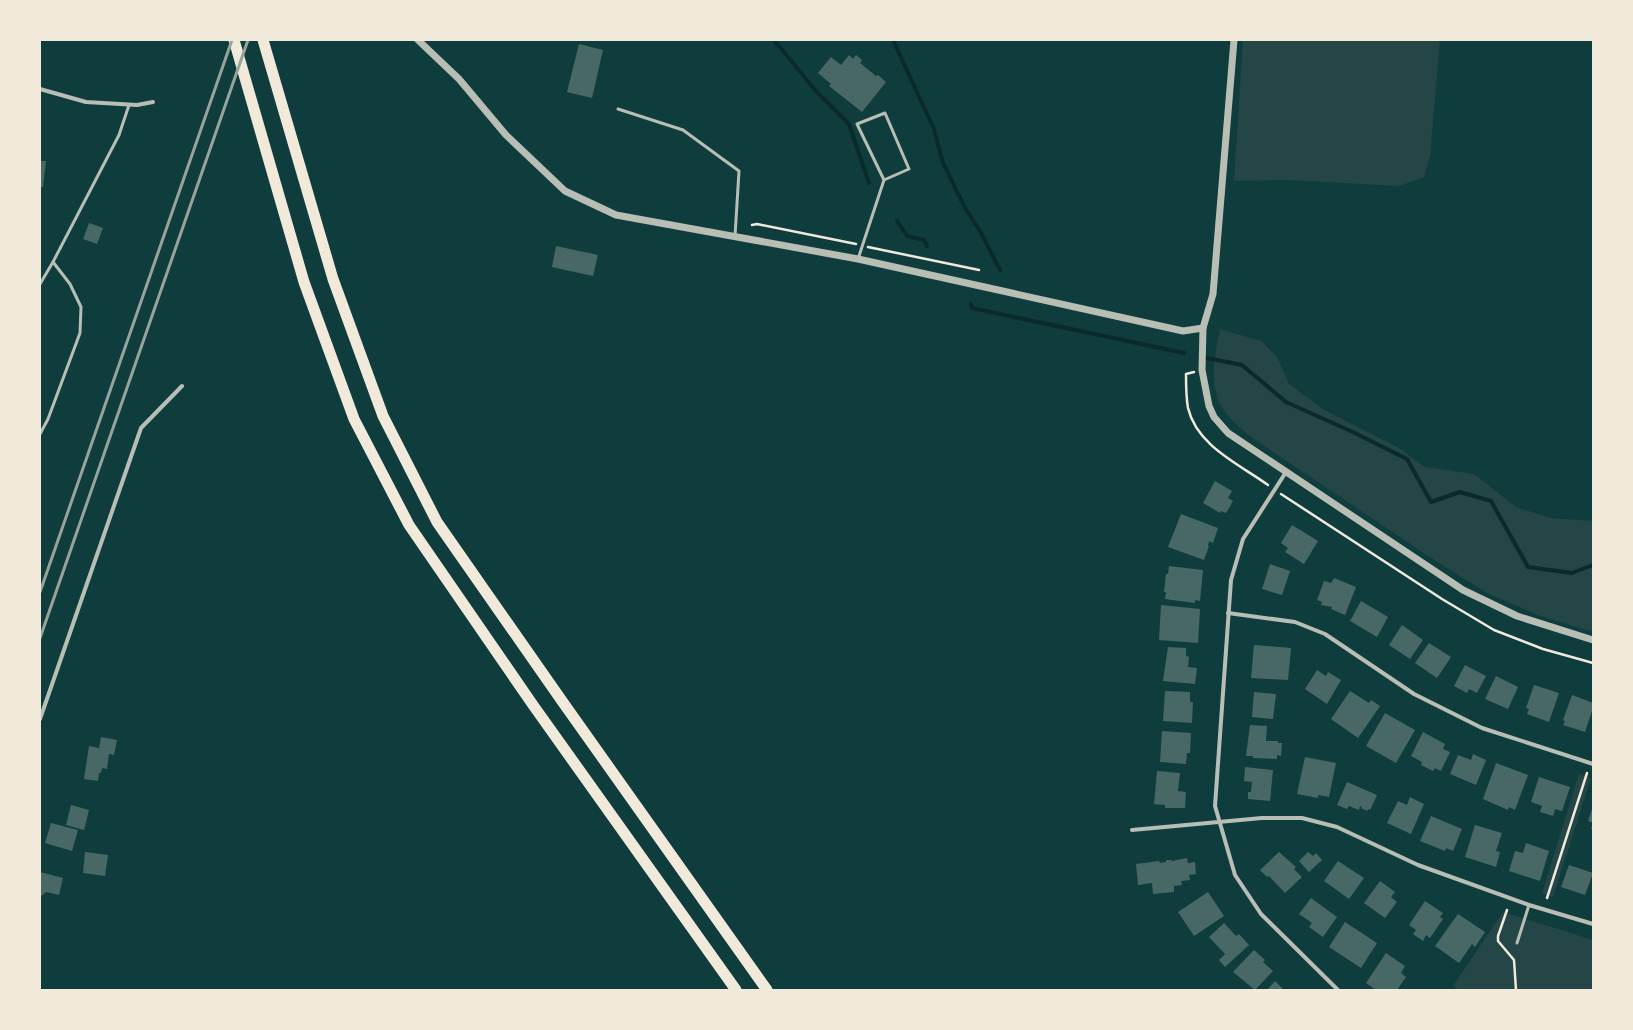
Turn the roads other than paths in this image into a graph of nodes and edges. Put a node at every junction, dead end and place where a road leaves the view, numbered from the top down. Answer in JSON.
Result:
{"nodes":[{"id":1,"x":234,"y":40,"type":"edge"},
{"id":2,"x":263,"y":40,"type":"edge"},
{"id":3,"x":418,"y":40,"type":"edge"},
{"id":4,"x":1234,"y":40,"type":"edge"},
{"id":5,"x":40,"y":89,"type":"edge"},
{"id":6,"x":153,"y":102,"type":"dead end"},
{"id":7,"x":129,"y":105,"type":"junction"},
{"id":8,"x":618,"y":110,"type":"dead end"},
{"id":9,"x":884,"y":180,"type":"junction"},
{"id":10,"x":735,"y":236,"type":"junction"},
{"id":11,"x":858,"y":259,"type":"junction"},
{"id":12,"x":53,"y":262,"type":"junction"},
{"id":13,"x":40,"y":284,"type":"edge"},
{"id":14,"x":1203,"y":328,"type":"junction"},
{"id":15,"x":182,"y":386,"type":"dead end"},
{"id":16,"x":40,"y":434,"type":"edge"},
{"id":17,"x":1286,"y":472,"type":"junction"},
{"id":18,"x":1228,"y":614,"type":"junction"},
{"id":19,"x":1593,"y":640,"type":"edge"},
{"id":20,"x":40,"y":718,"type":"edge"},
{"id":21,"x":1593,"y":764,"type":"edge"},
{"id":22,"x":1219,"y":822,"type":"junction"},
{"id":23,"x":1132,"y":830,"type":"dead end"},
{"id":24,"x":1529,"y":905,"type":"junction"},
{"id":25,"x":1593,"y":924,"type":"edge"},
{"id":26,"x":1517,"y":943,"type":"dead end"},
{"id":27,"x":736,"y":990,"type":"edge"},
{"id":28,"x":767,"y":990,"type":"edge"},
{"id":29,"x":1338,"y":990,"type":"edge"}],
"edges":[{"from":1,"to":27,"type":"highway"},
{"from":2,"to":28,"type":"highway"},
{"from":3,"to":10,"type":"street"},
{"from":4,"to":14,"type":"street"},
{"from":5,"to":7,"type":"street"},
{"from":6,"to":7,"type":"street"},
{"from":7,"to":12,"type":"lane"},
{"from":8,"to":10,"type":"lane"},
{"from":9,"to":9,"type":"lane"},
{"from":9,"to":11,"type":"lane"},
{"from":10,"to":11,"type":"street"},
{"from":11,"to":14,"type":"street"},
{"from":12,"to":13,"type":"lane"},
{"from":12,"to":16,"type":"lane"},
{"from":14,"to":17,"type":"street"},
{"from":15,"to":20,"type":"street"},
{"from":17,"to":18,"type":"street"},
{"from":17,"to":19,"type":"street"},
{"from":18,"to":21,"type":"street"},
{"from":18,"to":22,"type":"street"},
{"from":22,"to":23,"type":"street"},
{"from":22,"to":24,"type":"street"},
{"from":22,"to":29,"type":"street"},
{"from":24,"to":25,"type":"street"},
{"from":24,"to":26,"type":"lane"}]}
